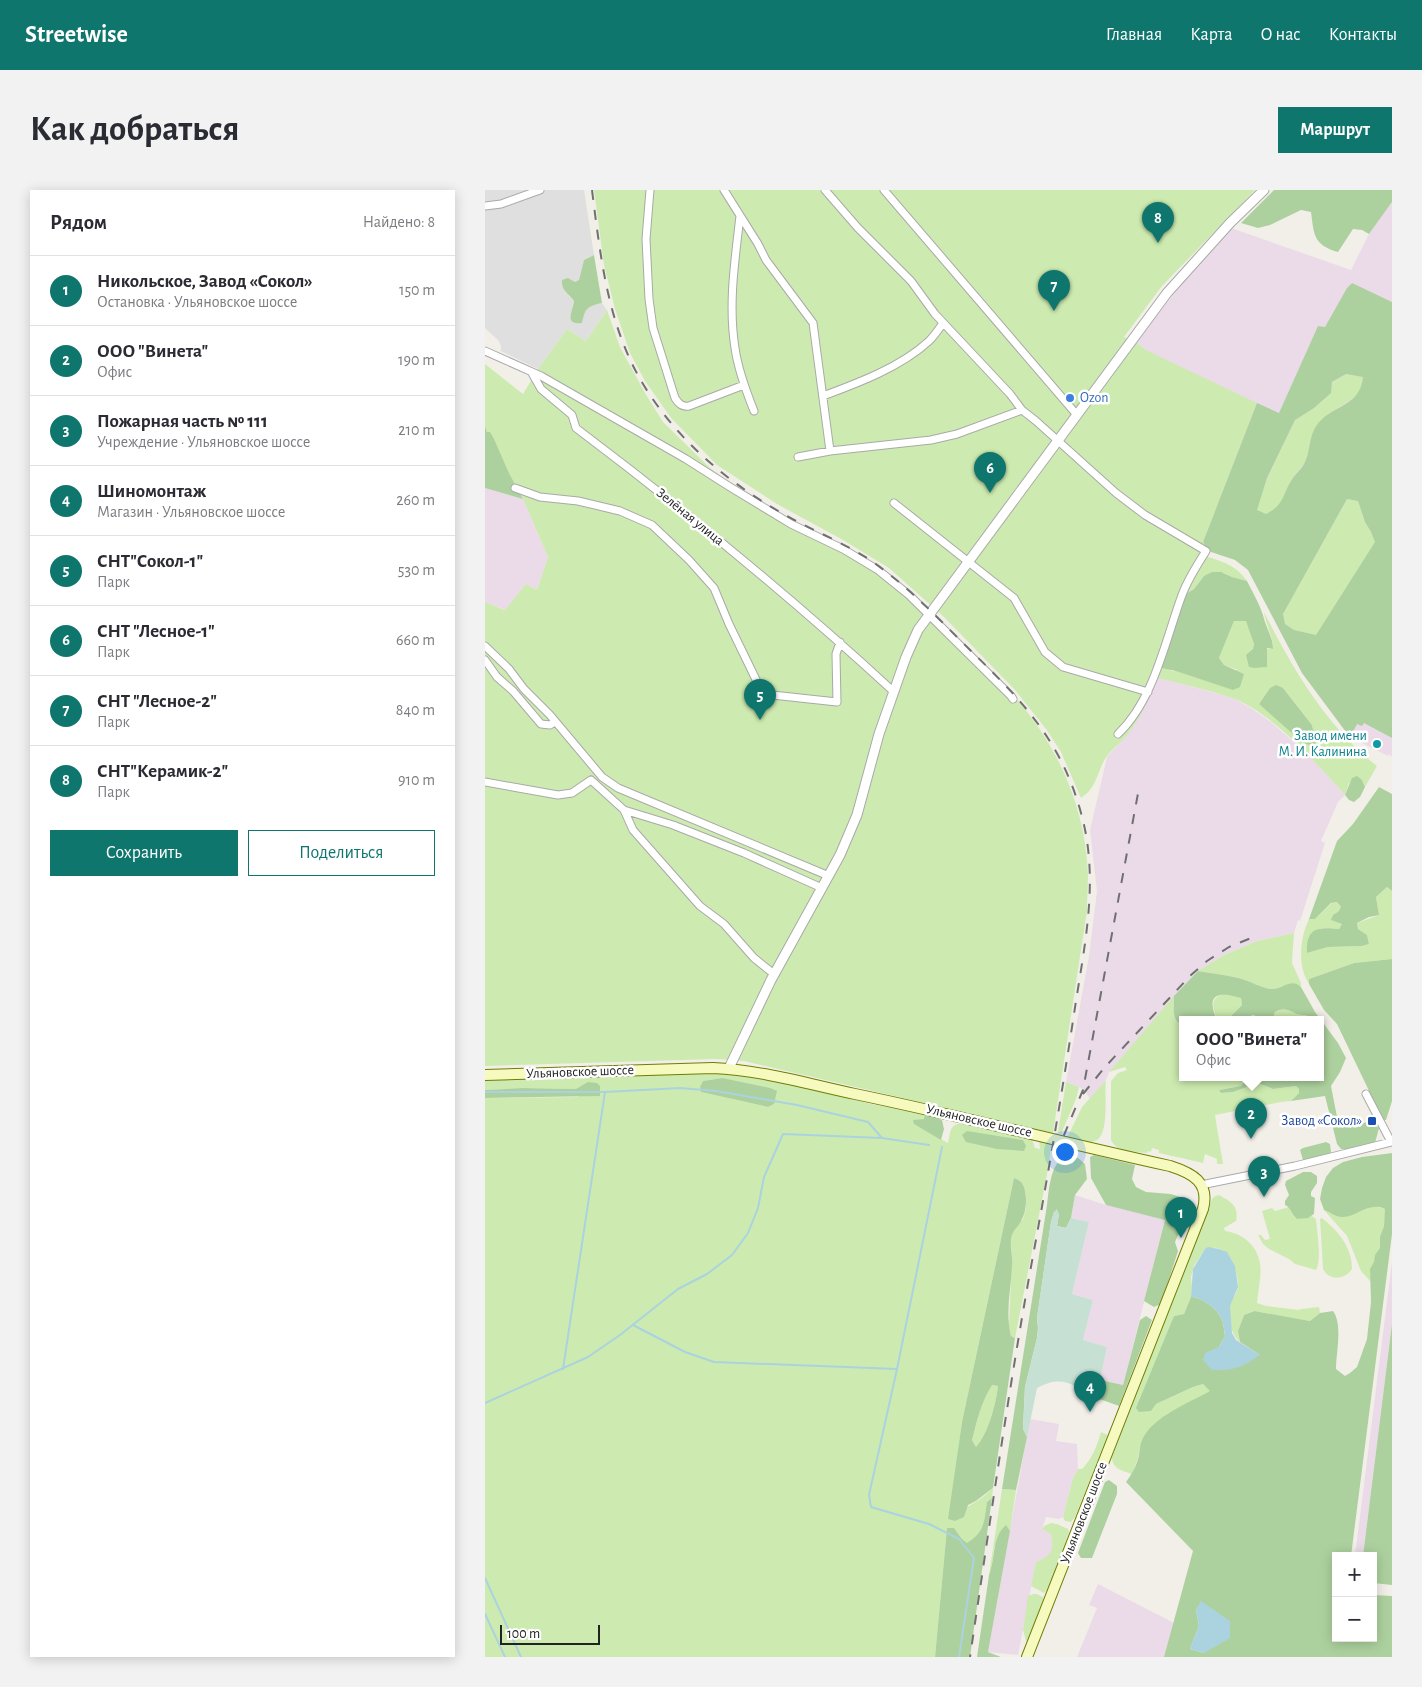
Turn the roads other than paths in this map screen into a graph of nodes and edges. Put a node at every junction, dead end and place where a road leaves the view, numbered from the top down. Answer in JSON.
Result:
{"nodes":[{"id":1,"x":540,"y":190,"type":"edge"},
{"id":2,"x":650,"y":190,"type":"edge"},
{"id":3,"x":724,"y":190,"type":"edge"},
{"id":4,"x":825,"y":190,"type":"edge"},
{"id":5,"x":884,"y":190,"type":"edge"},
{"id":6,"x":1264,"y":190,"type":"edge"},
{"id":7,"x":485,"y":206,"type":"edge"},
{"id":8,"x":741,"y":216,"type":"junction"},
{"id":9,"x":943,"y":323,"type":"junction"},
{"id":10,"x":485,"y":351,"type":"edge"},
{"id":11,"x":532,"y":373,"type":"junction"},
{"id":12,"x":744,"y":385,"type":"junction"},
{"id":13,"x":823,"y":396,"type":"junction"},
{"id":14,"x":1023,"y":410,"type":"junction"},
{"id":15,"x":754,"y":411,"type":"dead end"},
{"id":16,"x":1077,"y":415,"type":"junction"},
{"id":17,"x":1057,"y":441,"type":"junction"},
{"id":18,"x":830,"y":451,"type":"junction"},
{"id":19,"x":799,"y":457,"type":"dead end"},
{"id":20,"x":515,"y":488,"type":"dead end"},
{"id":21,"x":894,"y":503,"type":"dead end"},
{"id":22,"x":968,"y":560,"type":"junction"},
{"id":23,"x":928,"y":614,"type":"junction"},
{"id":24,"x":840,"y":642,"type":"junction"},
{"id":25,"x":485,"y":646,"type":"edge"},
{"id":26,"x":485,"y":660,"type":"edge"},
{"id":27,"x":894,"y":692,"type":"junction"},
{"id":28,"x":1148,"y":692,"type":"junction"},
{"id":29,"x":1013,"y":699,"type":"dead end"},
{"id":30,"x":555,"y":722,"type":"junction"},
{"id":31,"x":1118,"y":734,"type":"dead end"},
{"id":32,"x":485,"y":782,"type":"edge"},
{"id":33,"x":624,"y":810,"type":"junction"},
{"id":34,"x":829,"y":876,"type":"junction"},
{"id":35,"x":821,"y":888,"type":"junction"},
{"id":36,"x":774,"y":974,"type":"junction"},
{"id":37,"x":729,"y":1068,"type":"junction"},
{"id":38,"x":485,"y":1074,"type":"edge"},
{"id":39,"x":1366,"y":1094,"type":"dead end"},
{"id":40,"x":1201,"y":1185,"type":"junction"},
{"id":41,"x":1027,"y":1657,"type":"edge"}],
"edges":[{"from":1,"to":7,"type":"street"},
{"from":2,"to":12,"type":"street"},
{"from":3,"to":8,"type":"street"},
{"from":4,"to":9,"type":"street"},
{"from":5,"to":16,"type":"street"},
{"from":6,"to":16,"type":"street"},
{"from":8,"to":12,"type":"street"},
{"from":8,"to":13,"type":"street"},
{"from":9,"to":13,"type":"street"},
{"from":9,"to":14,"type":"street"},
{"from":10,"to":11,"type":"street"},
{"from":11,"to":23,"type":"street"},
{"from":11,"to":24,"type":"street","name":"Зелёная улица"},
{"from":12,"to":15,"type":"street"},
{"from":13,"to":18,"type":"street"},
{"from":14,"to":17,"type":"street"},
{"from":14,"to":18,"type":"street"},
{"from":16,"to":17,"type":"street"},
{"from":17,"to":22,"type":"street"},
{"from":17,"to":28,"type":"street"},
{"from":18,"to":19,"type":"street"},
{"from":20,"to":24,"type":"street"},
{"from":21,"to":22,"type":"street"},
{"from":22,"to":23,"type":"street"},
{"from":22,"to":28,"type":"street"},
{"from":23,"to":27,"type":"street"},
{"from":23,"to":29,"type":"street"},
{"from":24,"to":27,"type":"street","name":"Зелёная улица"},
{"from":25,"to":30,"type":"street"},
{"from":26,"to":30,"type":"street"},
{"from":27,"to":34,"type":"street"},
{"from":28,"to":31,"type":"street"},
{"from":30,"to":34,"type":"street"},
{"from":32,"to":33,"type":"street"},
{"from":33,"to":35,"type":"street"},
{"from":33,"to":36,"type":"street"},
{"from":34,"to":35,"type":"street"},
{"from":35,"to":36,"type":"street"},
{"from":36,"to":37,"type":"street"},
{"from":37,"to":38,"type":"main road","name":"Ульяновское шоссе"},
{"from":37,"to":40,"type":"main road","name":"Ульяновское шоссе"},
{"from":39,"to":40,"type":"street"},
{"from":40,"to":41,"type":"main road","name":"Ульяновское шоссе"}]}
